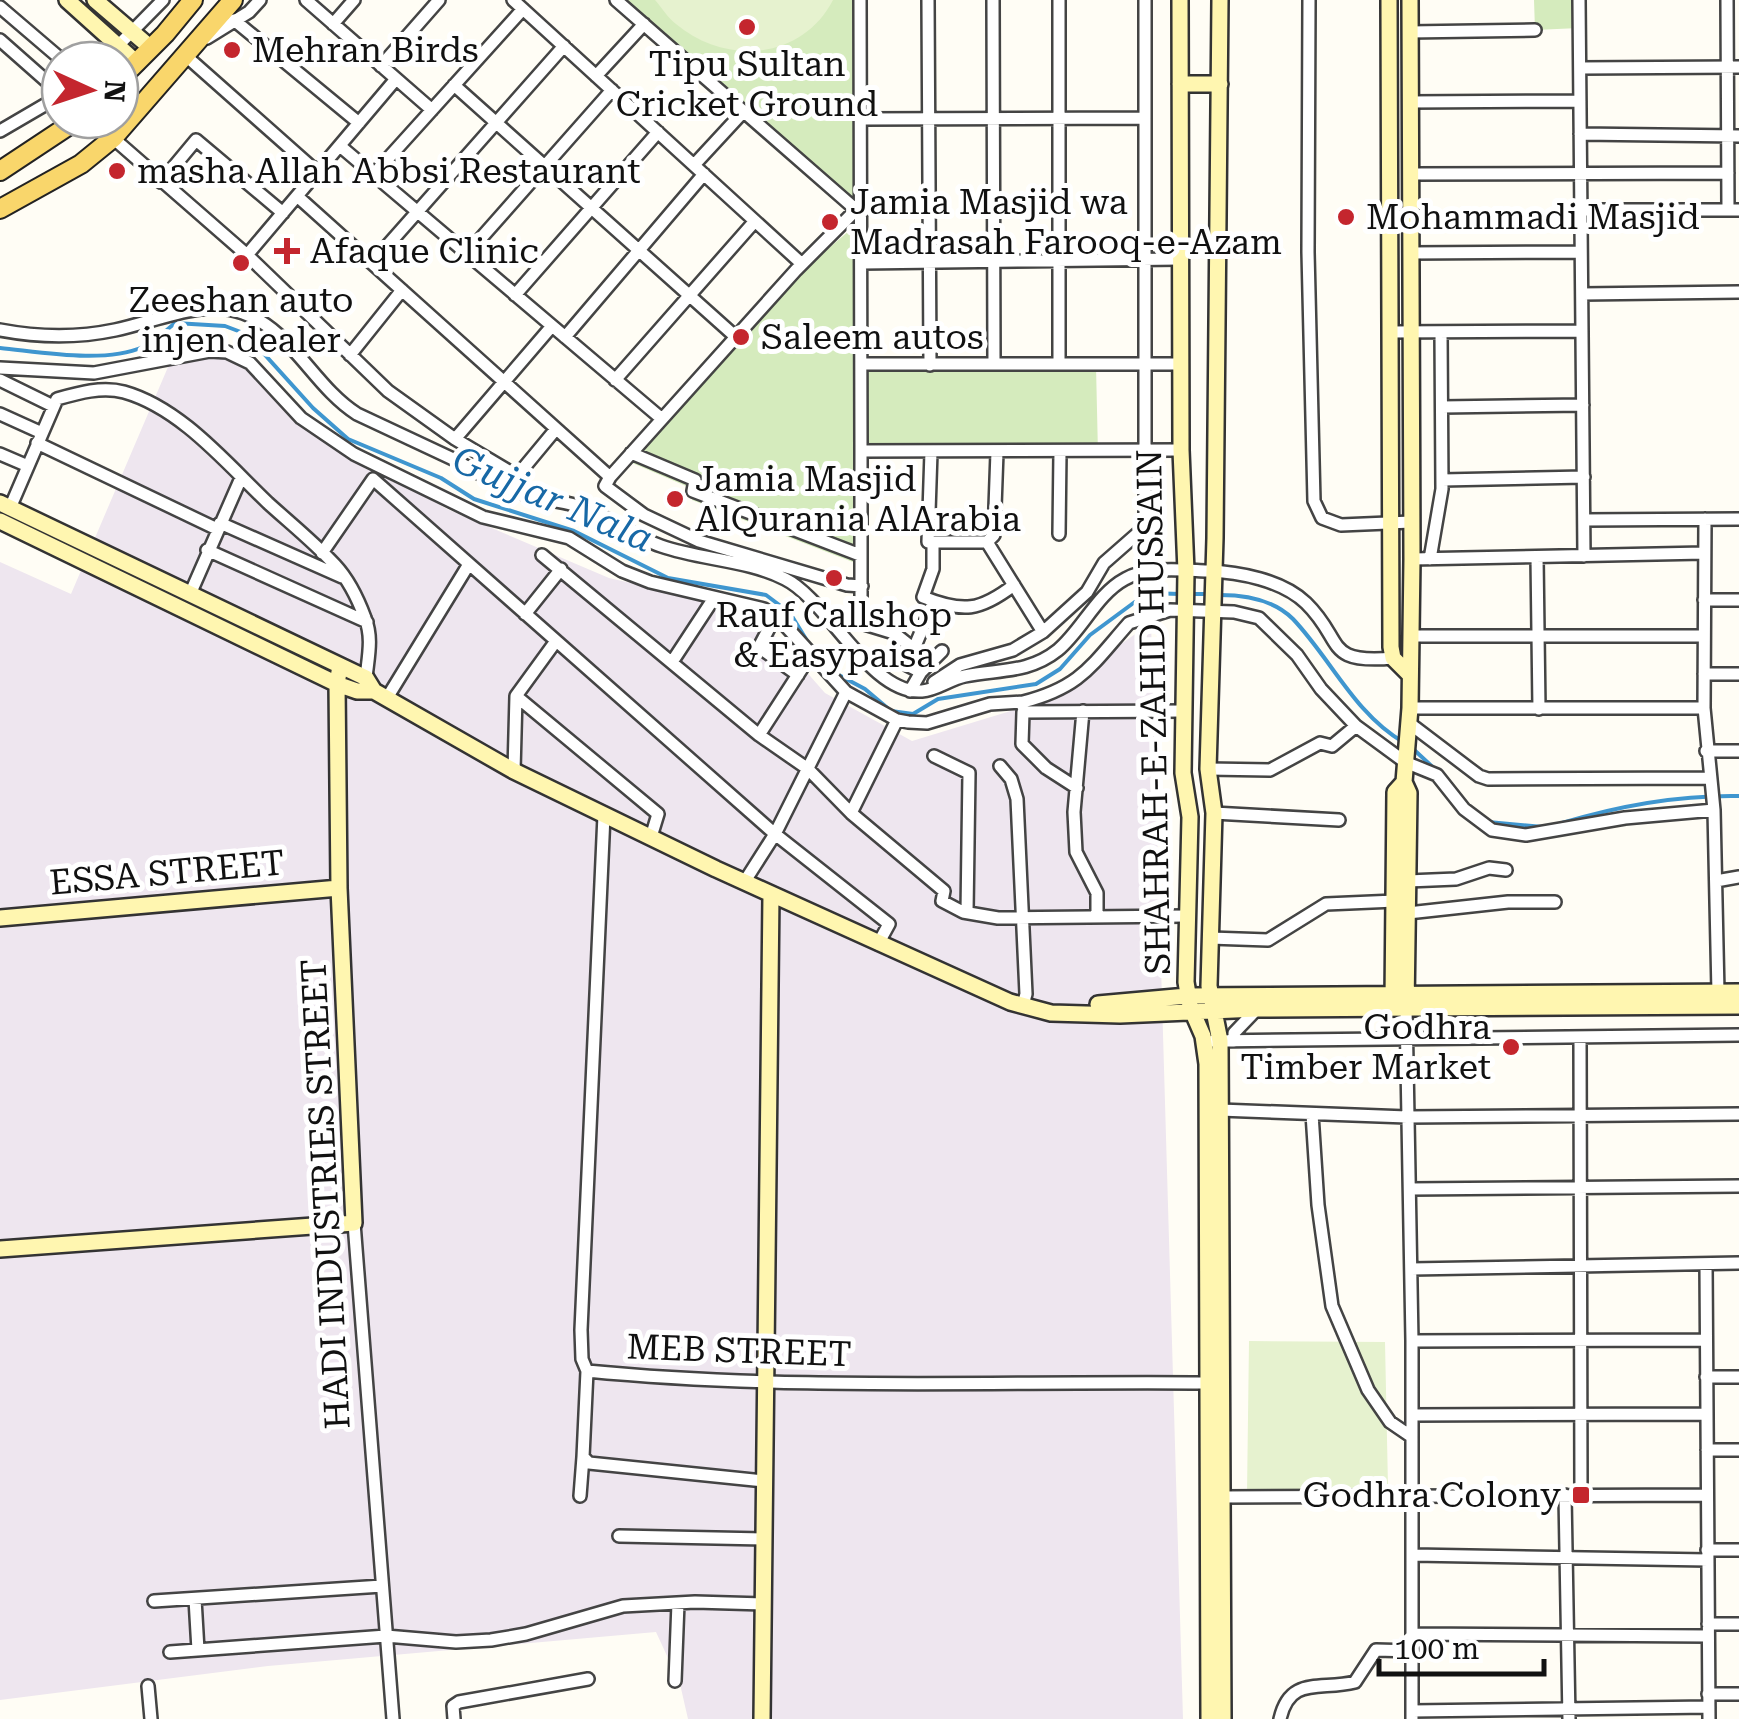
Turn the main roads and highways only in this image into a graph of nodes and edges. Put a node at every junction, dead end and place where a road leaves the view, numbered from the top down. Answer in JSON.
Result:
{"nodes":[{"id":1,"x":67,"y":0,"type":"edge"},
{"id":2,"x":95,"y":0,"type":"edge"},
{"id":3,"x":193,"y":0,"type":"edge"},
{"id":4,"x":233,"y":0,"type":"edge"},
{"id":5,"x":1180,"y":0,"type":"edge"},
{"id":6,"x":1220,"y":0,"type":"edge"},
{"id":7,"x":1389,"y":0,"type":"edge"},
{"id":8,"x":1410,"y":0,"type":"edge"},
{"id":9,"x":181,"y":9,"type":"edge"},
{"id":10,"x":111,"y":40,"type":"edge"},
{"id":11,"x":151,"y":48,"type":"junction"},
{"id":12,"x":140,"y":59,"type":"edge"},
{"id":13,"x":1180,"y":84,"type":"junction"},
{"id":14,"x":1220,"y":84,"type":"junction"},
{"id":15,"x":140,"y":96,"type":"edge"},
{"id":16,"x":146,"y":102,"type":"junction"},
{"id":17,"x":47,"y":140,"type":"edge"},
{"id":18,"x":0,"y":171,"type":"edge"},
{"id":19,"x":0,"y":209,"type":"edge"},
{"id":20,"x":3,"y":511,"type":"edge"},
{"id":21,"x":340,"y":666,"type":"junction"},
{"id":22,"x":1409,"y":674,"type":"junction"},
{"id":23,"x":337,"y":684,"type":"junction"},
{"id":24,"x":376,"y":689,"type":"junction"},
{"id":25,"x":1404,"y":782,"type":"junction"},
{"id":26,"x":339,"y":888,"type":"junction"},
{"id":27,"x":771,"y":894,"type":"junction"},
{"id":28,"x":0,"y":918,"type":"edge"},
{"id":29,"x":1739,"y":992,"type":"edge"},
{"id":30,"x":1400,"y":1001,"type":"junction"},
{"id":31,"x":1211,"y":1003,"type":"junction"},
{"id":32,"x":1189,"y":1004,"type":"junction"},
{"id":33,"x":1739,"y":1006,"type":"edge"},
{"id":34,"x":1219,"y":1041,"type":"junction"},
{"id":35,"x":0,"y":1249,"type":"edge"},
{"id":36,"x":762,"y":1719,"type":"edge"},
{"id":37,"x":1209,"y":1719,"type":"edge"},
{"id":38,"x":1223,"y":1719,"type":"edge"}],
"edges":[{"from":1,"to":10,"type":"main road"},
{"from":2,"to":11,"type":"main road"},
{"from":3,"to":9,"type":"main road"},
{"from":4,"to":16,"type":"main road"},
{"from":5,"to":13,"type":"main road","name":"SHAHRAH-E-ZAHID HUSSAIN"},
{"from":6,"to":14,"type":"main road","name":"SHAHRAH-E-ZAHID HUSSAIN"},
{"from":7,"to":22,"type":"main road"},
{"from":8,"to":22,"type":"main road"},
{"from":9,"to":11,"type":"main road"},
{"from":11,"to":12,"type":"main road"},
{"from":13,"to":14,"type":"main road"},
{"from":13,"to":32,"type":"main road","name":"SHAHRAH-E-ZAHID HUSSAIN"},
{"from":14,"to":31,"type":"main road","name":"SHAHRAH-E-ZAHID HUSSAIN"},
{"from":15,"to":16,"type":"main road"},
{"from":16,"to":19,"type":"main road"},
{"from":17,"to":18,"type":"main road"},
{"from":20,"to":21,"type":"main road"},
{"from":20,"to":23,"type":"main road"},
{"from":21,"to":23,"type":"main road","name":"HADI INDUSTRIES STREET"},
{"from":21,"to":24,"type":"main road"},
{"from":22,"to":25,"type":"main road"},
{"from":23,"to":24,"type":"main road"},
{"from":23,"to":26,"type":"main road","name":"HADI INDUSTRIES STREET"},
{"from":24,"to":27,"type":"main road"},
{"from":25,"to":30,"type":"main road"},
{"from":25,"to":30,"type":"main road"},
{"from":26,"to":28,"type":"main road","name":"ESSA STREET"},
{"from":26,"to":35,"type":"main road","name":"HADI INDUSTRIES STREET"},
{"from":27,"to":32,"type":"main road"},
{"from":27,"to":36,"type":"main road"},
{"from":29,"to":30,"type":"main road"},
{"from":30,"to":31,"type":"main road"},
{"from":30,"to":31,"type":"main road"},
{"from":30,"to":33,"type":"main road"},
{"from":31,"to":32,"type":"main road"},
{"from":31,"to":34,"type":"main road","name":"SHAHRAH-E-ZAHID HUSSAIN"},
{"from":32,"to":34,"type":"main road","name":"SHAHRAH-E-ZAHID HUSSAIN"},
{"from":34,"to":37,"type":"main road","name":"SHAHRAH-E-ZAHID HUSSAIN"},
{"from":34,"to":38,"type":"main road","name":"SHAHRAH-E-ZAHID HUSSAIN"}]}
